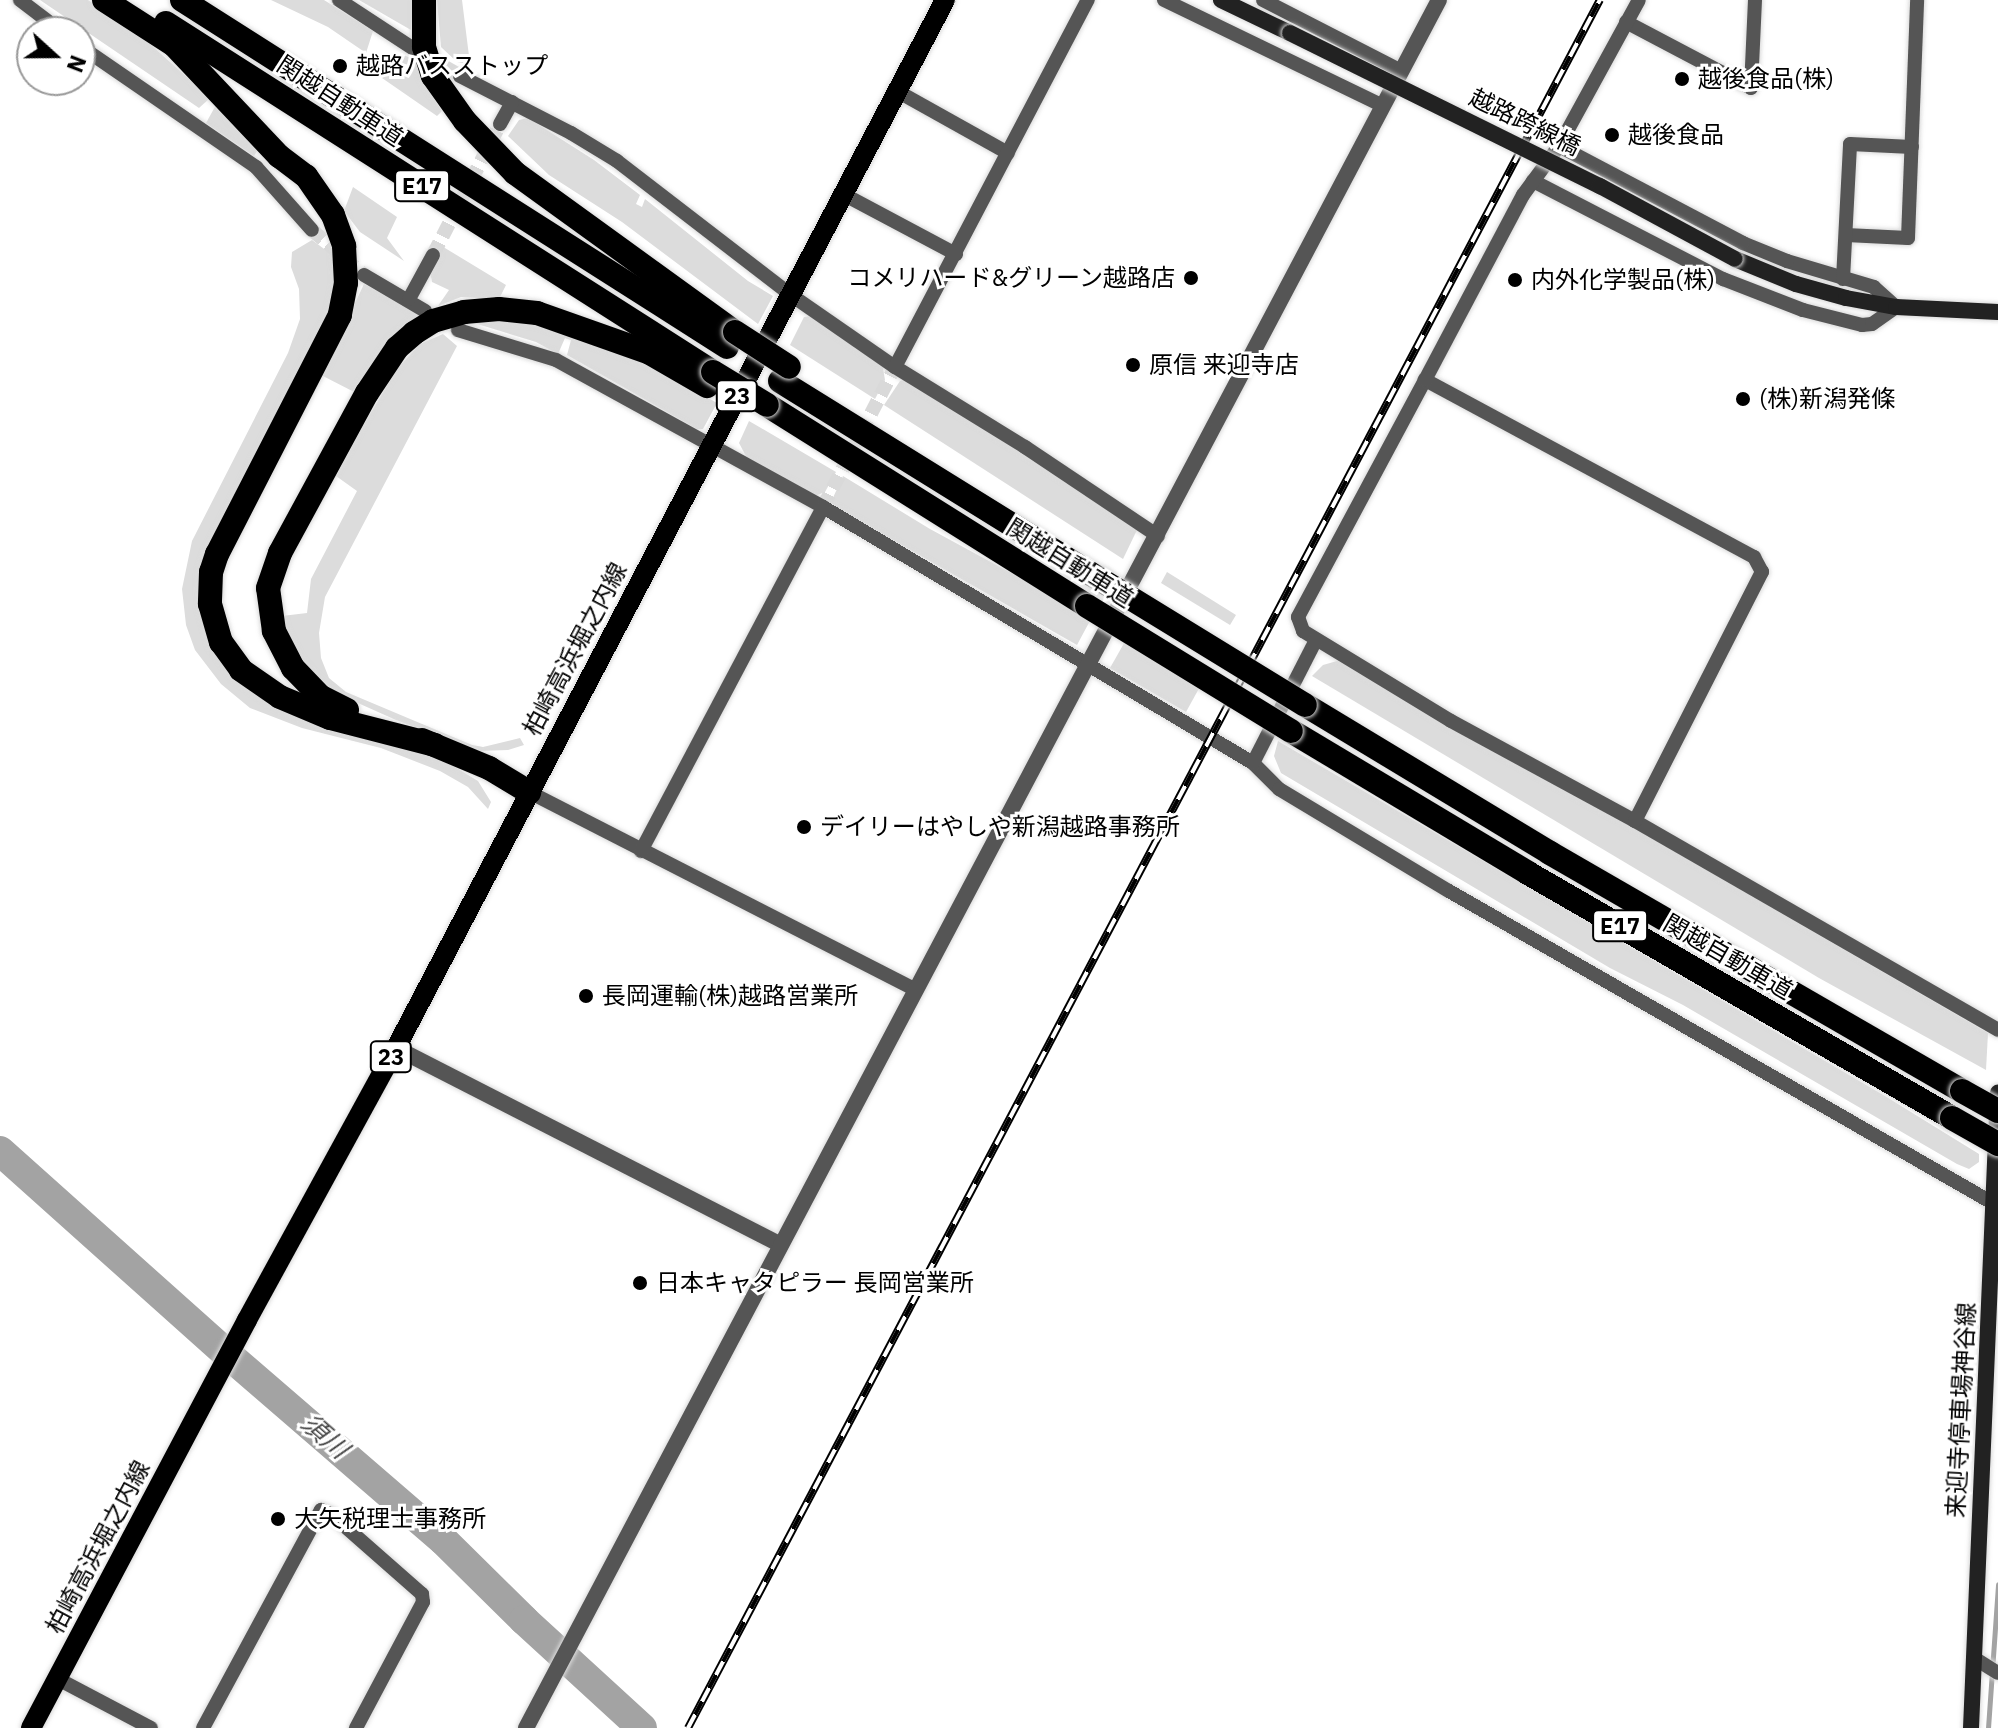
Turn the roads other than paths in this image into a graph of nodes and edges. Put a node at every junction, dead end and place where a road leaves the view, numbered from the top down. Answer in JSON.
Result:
{"nodes":[{"id":1,"x":20,"y":0,"type":"edge"},
{"id":2,"x":104,"y":0,"type":"edge"},
{"id":3,"x":130,"y":0,"type":"edge"},
{"id":4,"x":182,"y":0,"type":"edge"},
{"id":5,"x":339,"y":0,"type":"edge"},
{"id":6,"x":424,"y":0,"type":"edge"},
{"id":7,"x":945,"y":0,"type":"edge"},
{"id":8,"x":1088,"y":0,"type":"edge"},
{"id":9,"x":1164,"y":0,"type":"edge"},
{"id":10,"x":1221,"y":0,"type":"edge"},
{"id":11,"x":1263,"y":0,"type":"edge"},
{"id":12,"x":1439,"y":0,"type":"edge"},
{"id":13,"x":1639,"y":0,"type":"edge"},
{"id":14,"x":1755,"y":0,"type":"edge"},
{"id":15,"x":1917,"y":0,"type":"edge"},
{"id":16,"x":41,"y":16,"type":"edge"},
{"id":17,"x":1626,"y":22,"type":"junction"},
{"id":18,"x":414,"y":49,"type":"tunnel mouth"},
{"id":19,"x":96,"y":57,"type":"edge"},
{"id":20,"x":1401,"y":71,"type":"junction"},
{"id":21,"x":460,"y":76,"type":"tunnel mouth"},
{"id":22,"x":897,"y":91,"type":"junction"},
{"id":23,"x":512,"y":102,"type":"junction"},
{"id":24,"x":1383,"y":106,"type":"junction"},
{"id":25,"x":500,"y":124,"type":"tunnel mouth"},
{"id":26,"x":1559,"y":146,"type":"junction"},
{"id":27,"x":1912,"y":147,"type":"junction"},
{"id":28,"x":1008,"y":153,"type":"junction"},
{"id":29,"x":1533,"y":181,"type":"junction"},
{"id":30,"x":843,"y":194,"type":"junction"},
{"id":31,"x":312,"y":230,"type":"tunnel mouth"},
{"id":32,"x":1846,"y":235,"type":"junction"},
{"id":33,"x":956,"y":254,"type":"junction"},
{"id":34,"x":433,"y":255,"type":"tunnel mouth"},
{"id":35,"x":364,"y":275,"type":"tunnel mouth"},
{"id":36,"x":1843,"y":279,"type":"junction"},
{"id":37,"x":791,"y":295,"type":"junction"},
{"id":38,"x":409,"y":299,"type":"junction"},
{"id":39,"x":1896,"y":307,"type":"junction"},
{"id":40,"x":425,"y":311,"type":"dead end"},
{"id":41,"x":1998,"y":312,"type":"edge"},
{"id":42,"x":458,"y":330,"type":"dead end"},
{"id":43,"x":731,"y":339,"type":"junction"},
{"id":44,"x":895,"y":367,"type":"junction"},
{"id":45,"x":710,"y":379,"type":"junction"},
{"id":46,"x":1425,"y":380,"type":"junction"},
{"id":47,"x":711,"y":445,"type":"junction"},
{"id":48,"x":823,"y":507,"type":"junction"},
{"id":49,"x":1158,"y":536,"type":"junction"},
{"id":50,"x":1316,"y":640,"type":"junction"},
{"id":51,"x":1087,"y":666,"type":"junction"},
{"id":52,"x":435,"y":745,"type":"junction"},
{"id":53,"x":1253,"y":763,"type":"junction"},
{"id":54,"x":529,"y":792,"type":"junction"},
{"id":55,"x":1635,"y":821,"type":"junction"},
{"id":56,"x":641,"y":851,"type":"junction"},
{"id":57,"x":916,"y":990,"type":"junction"},
{"id":58,"x":1998,"y":1030,"type":"edge"},
{"id":59,"x":396,"y":1048,"type":"junction"},
{"id":60,"x":1998,"y":1093,"type":"edge"},
{"id":61,"x":1998,"y":1111,"type":"edge"},
{"id":62,"x":1998,"y":1144,"type":"edge"},
{"id":63,"x":1995,"y":1205,"type":"edge"},
{"id":64,"x":781,"y":1245,"type":"junction"},
{"id":65,"x":1994,"y":1321,"type":"edge"},
{"id":66,"x":1974,"y":1658,"type":"junction"},
{"id":67,"x":1998,"y":1673,"type":"edge"},
{"id":68,"x":58,"y":1679,"type":"junction"},
{"id":69,"x":31,"y":1728,"type":"edge"},
{"id":70,"x":151,"y":1728,"type":"edge"},
{"id":71,"x":203,"y":1728,"type":"edge"},
{"id":72,"x":356,"y":1728,"type":"edge"},
{"id":73,"x":526,"y":1728,"type":"edge"},
{"id":74,"x":1971,"y":1728,"type":"edge"}],
"edges":[{"from":1,"to":16,"type":"street"},
{"from":2,"to":52,"type":"highway"},
{"from":3,"to":45,"type":"highway","name":"関越自動車道","number":"E17"},
{"from":4,"to":43,"type":"highway","name":"関越自動車道","number":"E17"},
{"from":5,"to":18,"type":"street"},
{"from":6,"to":43,"type":"highway"},
{"from":7,"to":22,"type":"main road","name":"柏崎高浜堀之内線","number":"23"},
{"from":8,"to":28,"type":"street"},
{"from":9,"to":24,"type":"street"},
{"from":10,"to":39,"type":"main road","name":"越路跨線橋","bridge":true},
{"from":11,"to":20,"type":"street"},
{"from":12,"to":20,"type":"street"},
{"from":13,"to":17,"type":"street"},
{"from":14,"to":17,"type":"street"},
{"from":15,"to":27,"type":"street"},
{"from":17,"to":26,"type":"street"},
{"from":19,"to":31,"type":"street"},
{"from":20,"to":24,"type":"street"},
{"from":21,"to":23,"type":"street"},
{"from":22,"to":28,"type":"street"},
{"from":22,"to":30,"type":"main road","name":"柏崎高浜堀之内線","number":"23"},
{"from":23,"to":25,"type":"street"},
{"from":23,"to":37,"type":"street"},
{"from":24,"to":49,"type":"street"},
{"from":26,"to":29,"type":"street"},
{"from":26,"to":36,"type":"street"},
{"from":27,"to":32,"type":"street"},
{"from":27,"to":32,"type":"street"},
{"from":28,"to":33,"type":"street"},
{"from":29,"to":39,"type":"street"},
{"from":29,"to":46,"type":"street"},
{"from":30,"to":33,"type":"street"},
{"from":30,"to":37,"type":"main road","name":"柏崎高浜堀之内線","number":"23"},
{"from":32,"to":36,"type":"street"},
{"from":33,"to":44,"type":"street"},
{"from":34,"to":38,"type":"street"},
{"from":35,"to":38,"type":"street"},
{"from":36,"to":39,"type":"street"},
{"from":37,"to":44,"type":"street"},
{"from":37,"to":47,"type":"main road","name":"柏崎高浜堀之内線","number":"23"},
{"from":38,"to":40,"type":"street"},
{"from":39,"to":41,"type":"main road","name":"越路跨線橋"},
{"from":42,"to":47,"type":"street"},
{"from":43,"to":61,"type":"highway","name":"関越自動車道","number":"E17","bridge":true},
{"from":44,"to":49,"type":"street"},
{"from":45,"to":52,"type":"highway"},
{"from":45,"to":62,"type":"highway","name":"関越自動車道","number":"E17","bridge":true},
{"from":46,"to":50,"type":"street"},
{"from":46,"to":55,"type":"street"},
{"from":47,"to":48,"type":"street"},
{"from":47,"to":54,"type":"main road","name":"柏崎高浜堀之内線","number":"23"},
{"from":48,"to":51,"type":"street"},
{"from":48,"to":56,"type":"street"},
{"from":49,"to":51,"type":"street"},
{"from":50,"to":53,"type":"street"},
{"from":50,"to":55,"type":"street"},
{"from":51,"to":53,"type":"street"},
{"from":51,"to":57,"type":"street"},
{"from":52,"to":54,"type":"highway"},
{"from":53,"to":63,"type":"street"},
{"from":54,"to":56,"type":"street"},
{"from":54,"to":59,"type":"main road","name":"柏崎高浜堀之内線","number":"23"},
{"from":55,"to":58,"type":"street"},
{"from":56,"to":57,"type":"street"},
{"from":57,"to":64,"type":"street"},
{"from":59,"to":64,"type":"street"},
{"from":59,"to":68,"type":"main road","name":"柏崎高浜堀之内線","number":"23"},
{"from":60,"to":63,"type":"main road","name":"来迎寺停車場神谷線"},
{"from":63,"to":65,"type":"main road","name":"来迎寺停車場神谷線"},
{"from":64,"to":73,"type":"street"},
{"from":65,"to":66,"type":"main road","name":"来迎寺停車場神谷線"},
{"from":66,"to":67,"type":"street"},
{"from":66,"to":74,"type":"main road","name":"来迎寺停車場神谷線"},
{"from":68,"to":69,"type":"main road","name":"柏崎高浜堀之内線","number":"23"},
{"from":68,"to":70,"type":"street"},
{"from":71,"to":72,"type":"street"}]}
